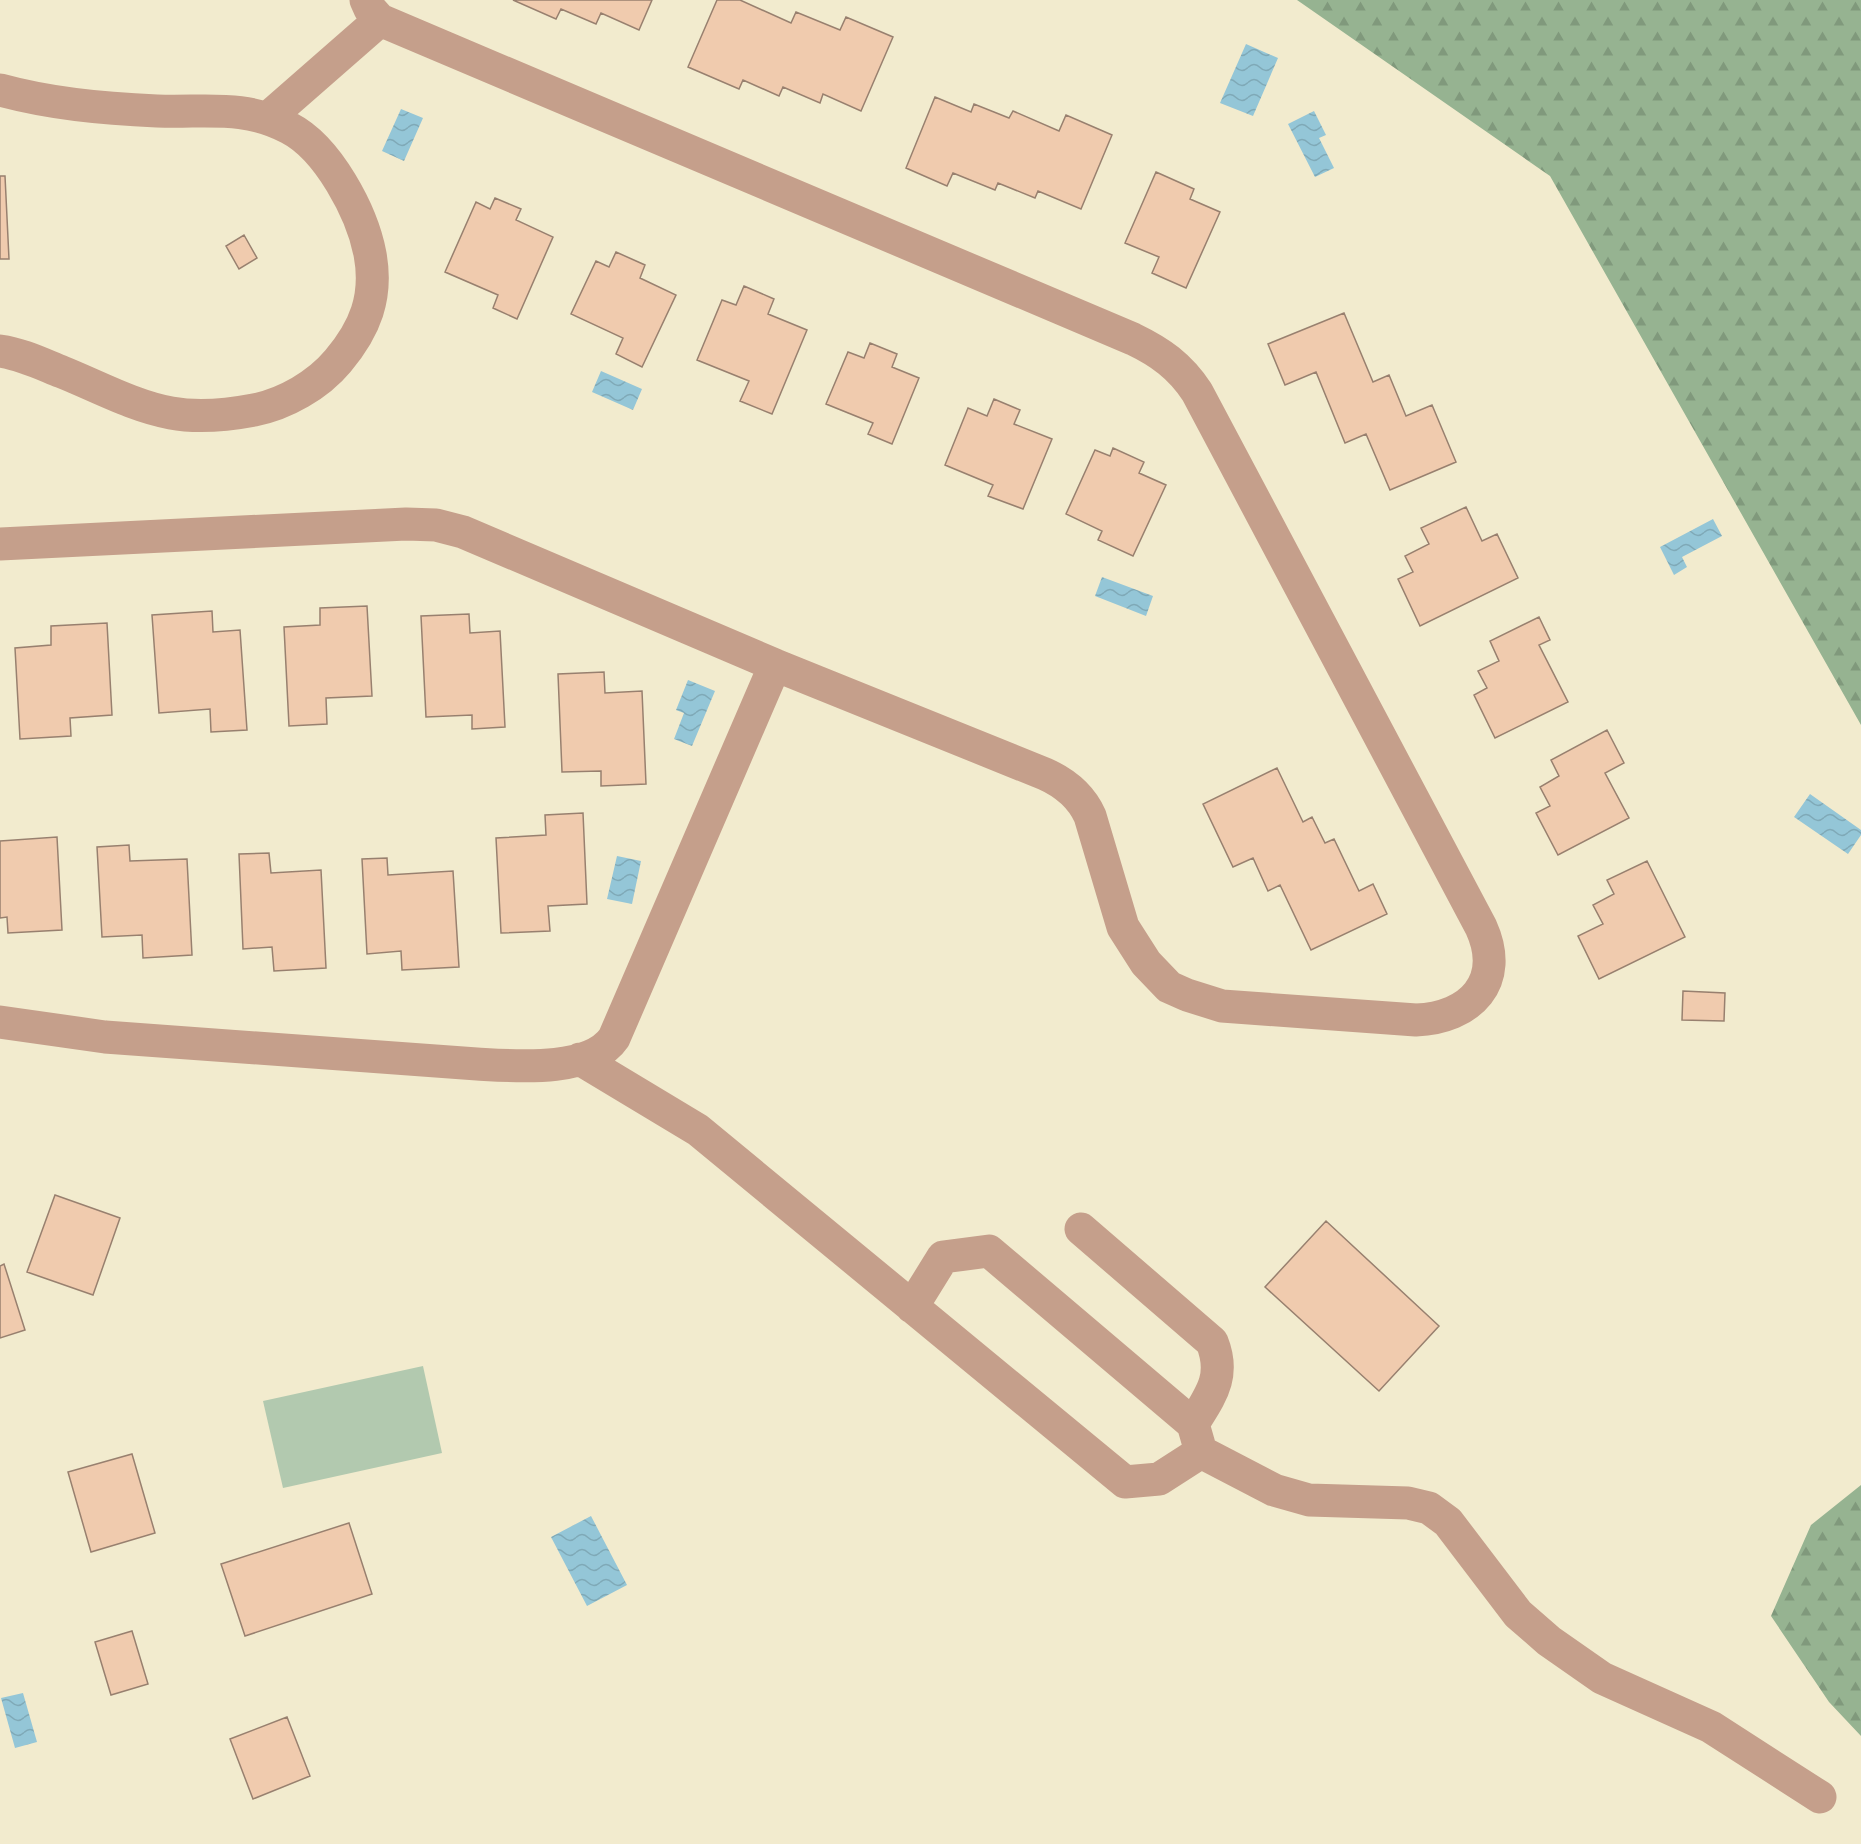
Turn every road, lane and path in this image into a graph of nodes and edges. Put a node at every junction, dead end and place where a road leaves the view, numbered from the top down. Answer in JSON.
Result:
{"nodes":[{"id":1,"x":373,"y":10,"type":"edge"},
{"id":2,"x":0,"y":90,"type":"edge"},
{"id":3,"x":268,"y":118,"type":"junction"},
{"id":4,"x":0,"y":351,"type":"edge"},
{"id":5,"x":0,"y":544,"type":"edge"},
{"id":6,"x":775,"y":665,"type":"junction"},
{"id":7,"x":0,"y":1022,"type":"edge"},
{"id":8,"x":580,"y":1059,"type":"junction"},
{"id":9,"x":1081,"y":1229,"type":"dead end"},
{"id":10,"x":912,"y":1307,"type":"junction"},
{"id":11,"x":1197,"y":1438,"type":"junction"},
{"id":12,"x":1820,"y":1797,"type":"dead end"}],
"edges":[{"from":1,"to":3,"type":"street"},
{"from":1,"to":6,"type":"street"},
{"from":2,"to":3,"type":"street"},
{"from":3,"to":4,"type":"street"},
{"from":5,"to":6,"type":"street"},
{"from":6,"to":8,"type":"street"},
{"from":7,"to":8,"type":"street"},
{"from":8,"to":10,"type":"street"},
{"from":9,"to":11,"type":"street"},
{"from":10,"to":11,"type":"street"},
{"from":10,"to":11,"type":"street"},
{"from":11,"to":12,"type":"street"}]}
